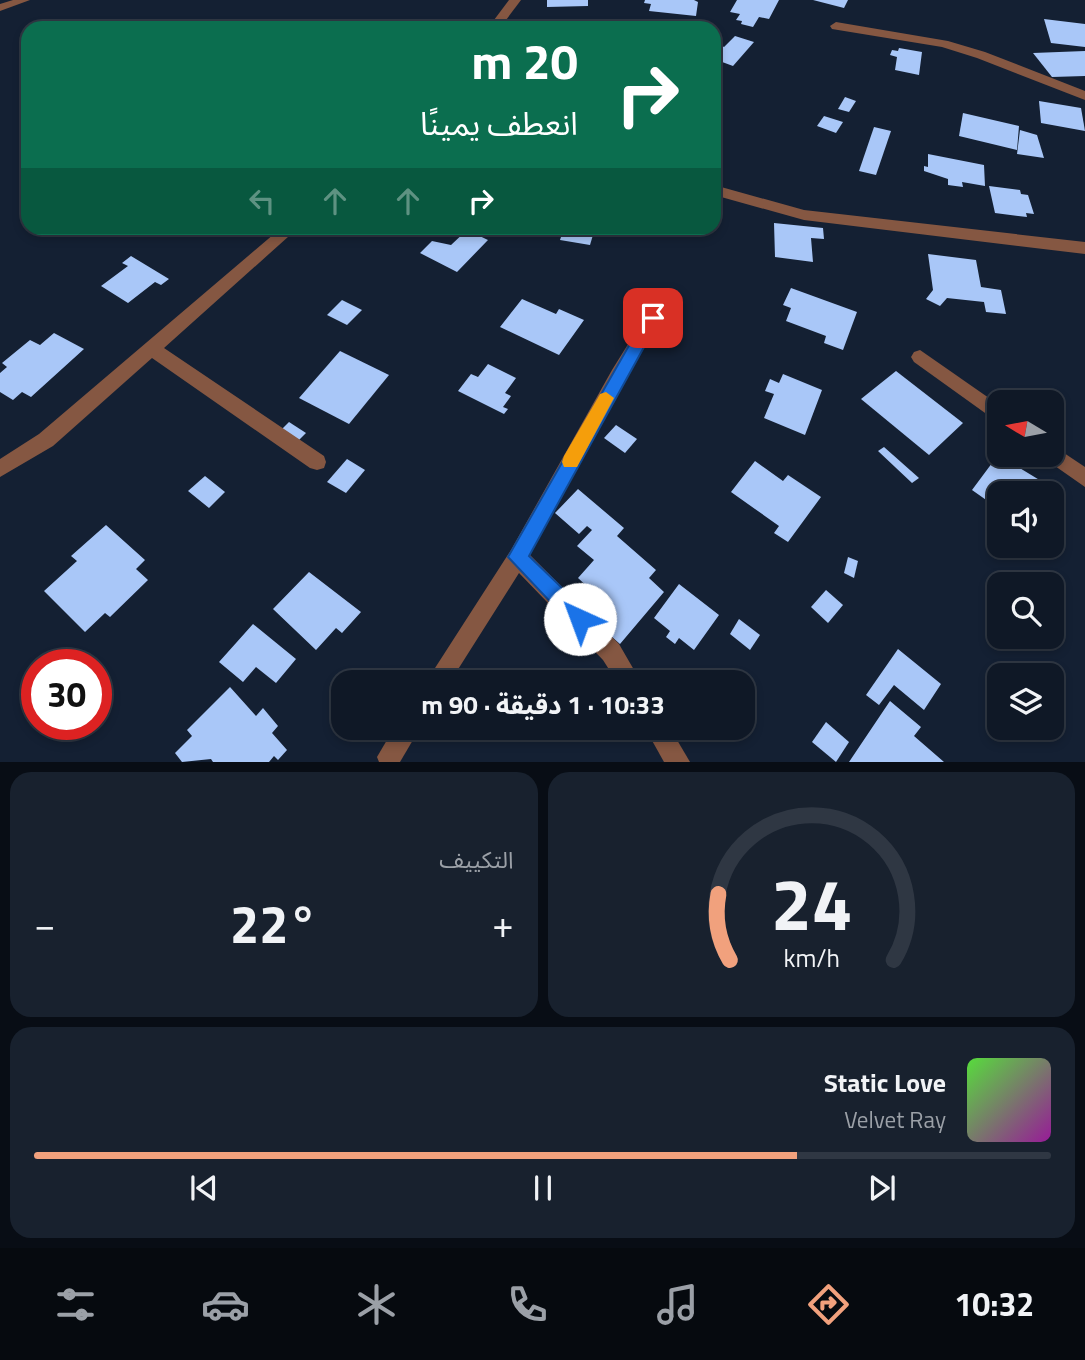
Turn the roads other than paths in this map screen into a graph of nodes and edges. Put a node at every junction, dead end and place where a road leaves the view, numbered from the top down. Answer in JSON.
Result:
{"nodes":[{"id":1,"x":24,"y":0,"type":"edge"},
{"id":2,"x":515,"y":0,"type":"edge"},
{"id":3,"x":0,"y":8,"type":"edge"},
{"id":4,"x":499,"y":21,"type":"edge"},
{"id":5,"x":836,"y":26,"type":"dead end"},
{"id":6,"x":1085,"y":96,"type":"edge"},
{"id":7,"x":721,"y":192,"type":"edge"},
{"id":8,"x":282,"y":235,"type":"edge"},
{"id":9,"x":1085,"y":248,"type":"edge"},
{"id":10,"x":664,"y":300,"type":"dead end"},
{"id":11,"x":151,"y":348,"type":"junction"},
{"id":12,"x":920,"y":357,"type":"dead end"},
{"id":13,"x":987,"y":406,"type":"edge"},
{"id":14,"x":317,"y":462,"type":"dead end"},
{"id":15,"x":1064,"y":462,"type":"edge"},
{"id":16,"x":0,"y":469,"type":"edge"},
{"id":17,"x":1085,"y":478,"type":"edge"},
{"id":18,"x":518,"y":557,"type":"junction"},
{"id":19,"x":445,"y":670,"type":"edge"},
{"id":20,"x":622,"y":670,"type":"edge"},
{"id":21,"x":400,"y":740,"type":"edge"},
{"id":22,"x":665,"y":740,"type":"edge"},
{"id":23,"x":389,"y":757,"type":"dead end"},
{"id":24,"x":678,"y":761,"type":"edge"}],
"edges":[{"from":1,"to":3,"type":"street"},
{"from":2,"to":4,"type":"street"},
{"from":5,"to":6,"type":"street"},
{"from":7,"to":9,"type":"street"},
{"from":8,"to":11,"type":"street"},
{"from":10,"to":18,"type":"street"},
{"from":11,"to":14,"type":"street"},
{"from":11,"to":16,"type":"street"},
{"from":12,"to":13,"type":"street"},
{"from":15,"to":17,"type":"street"},
{"from":18,"to":19,"type":"street"},
{"from":18,"to":20,"type":"street"},
{"from":21,"to":23,"type":"street"},
{"from":22,"to":24,"type":"street"}]}
